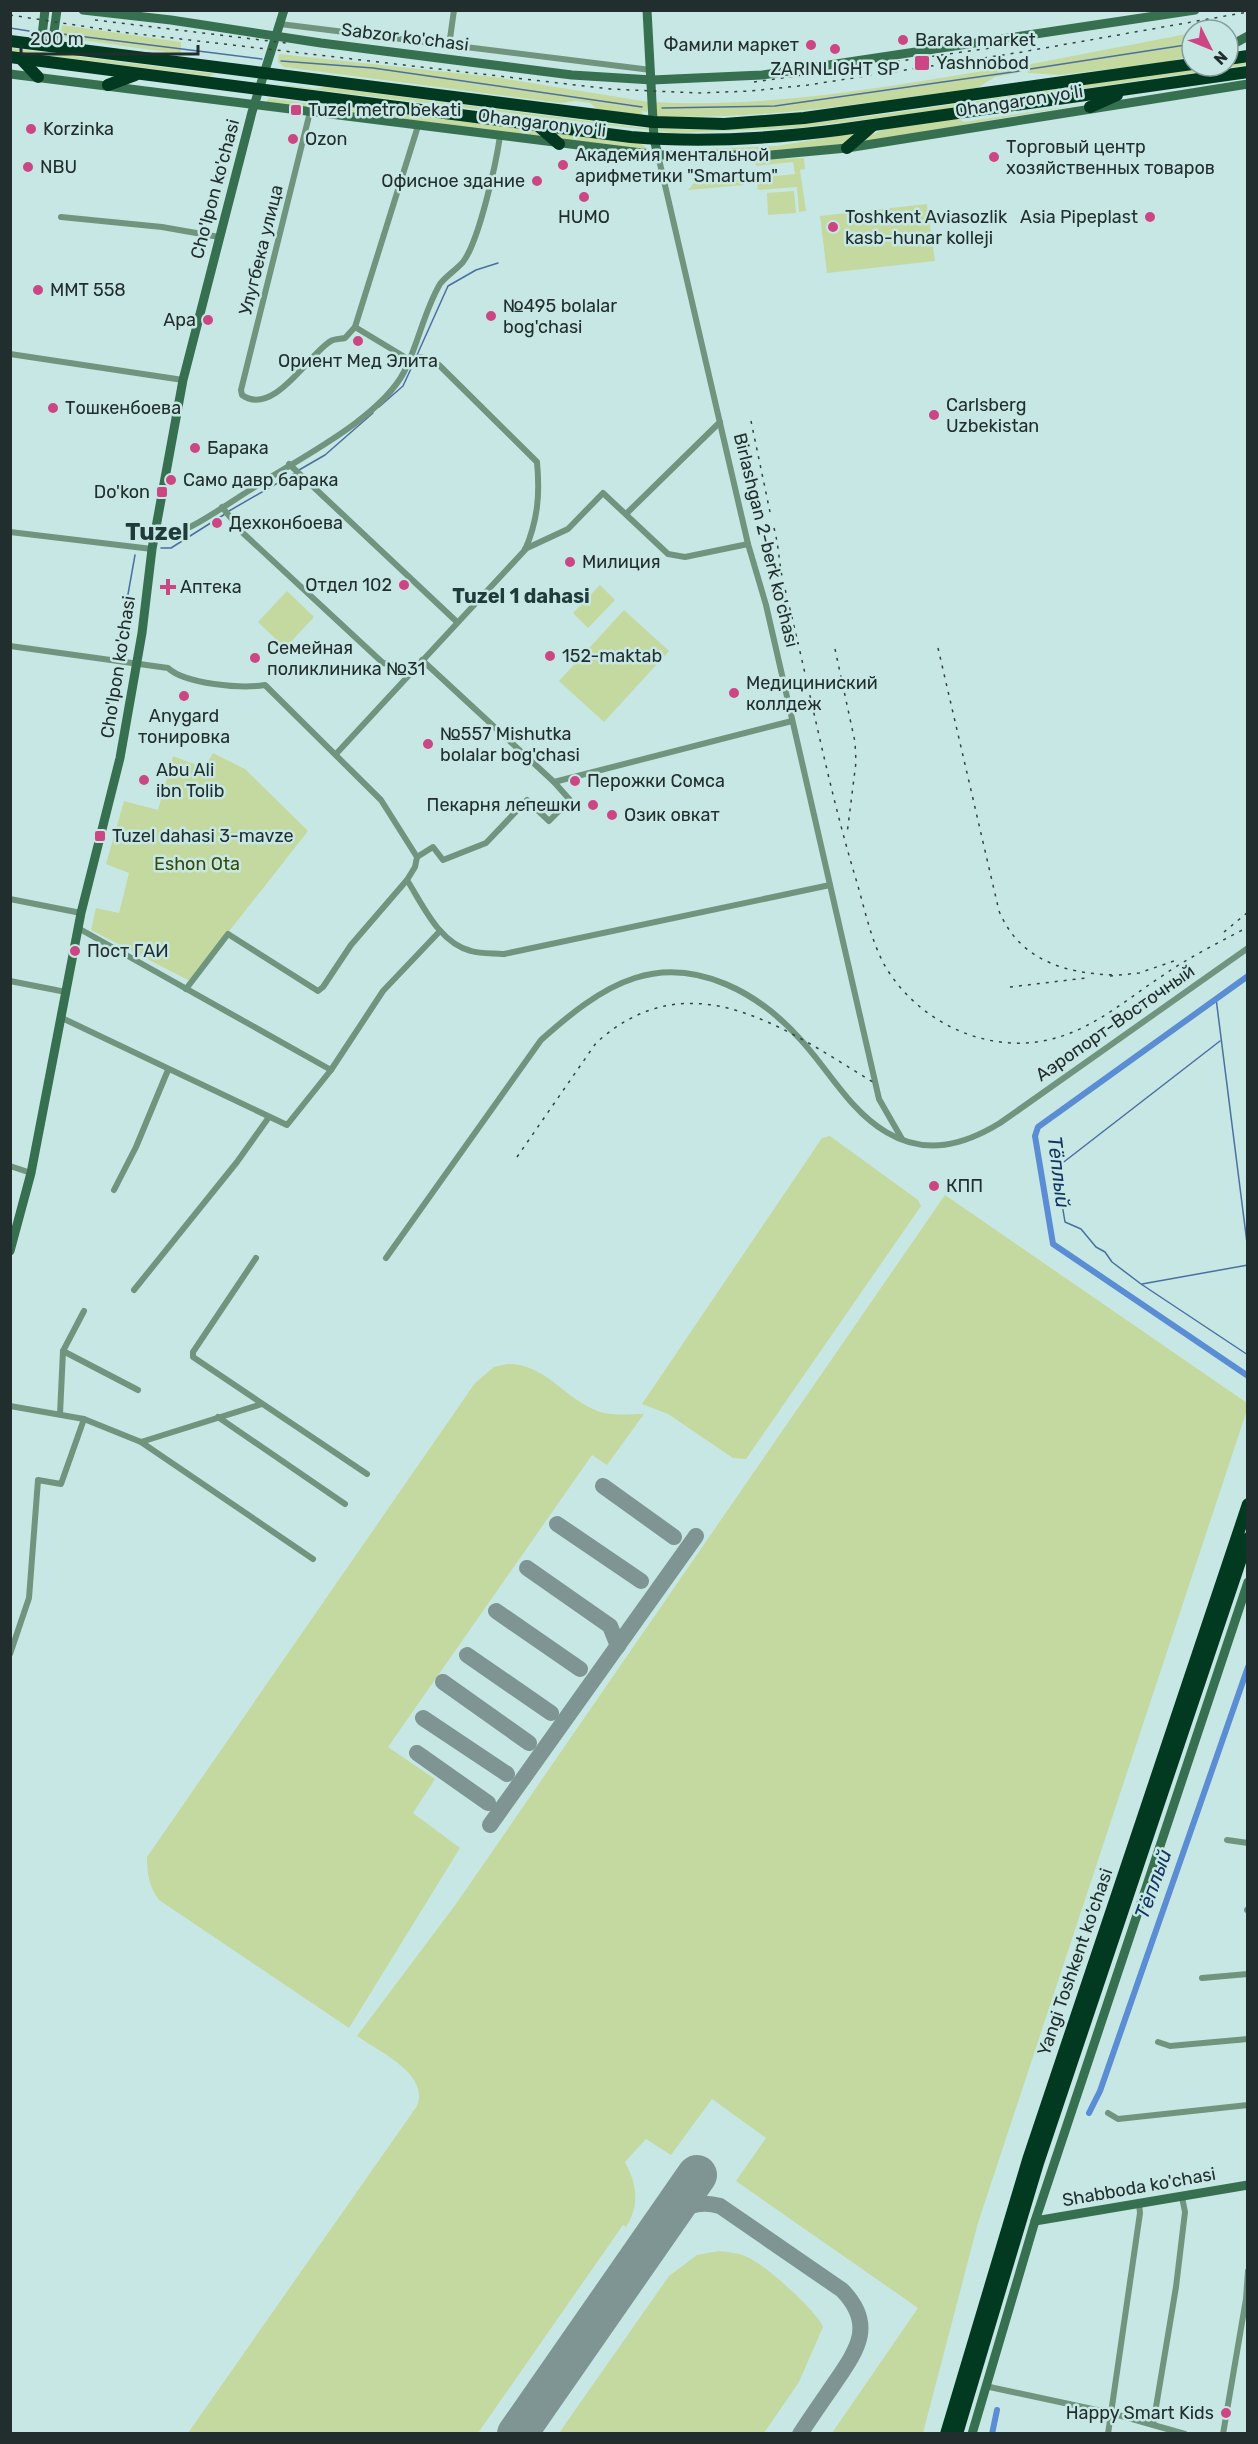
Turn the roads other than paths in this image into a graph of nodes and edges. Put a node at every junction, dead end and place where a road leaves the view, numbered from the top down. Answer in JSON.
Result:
{"nodes":[{"id":1,"x":45,"y":10,"type":"edge"},
{"id":2,"x":57,"y":10,"type":"edge"},
{"id":3,"x":83,"y":10,"type":"edge"},
{"id":4,"x":284,"y":10,"type":"edge"},
{"id":5,"x":454,"y":10,"type":"edge"},
{"id":6,"x":647,"y":10,"type":"edge"},
{"id":7,"x":1195,"y":10,"type":"edge"},
{"id":8,"x":280,"y":24,"type":"junction"},
{"id":9,"x":278,"y":36,"type":"junction"},
{"id":10,"x":10,"y":41,"type":"edge"},
{"id":11,"x":46,"y":45,"type":"junction"},
{"id":12,"x":449,"y":45,"type":"junction"},
{"id":13,"x":16,"y":58,"type":"edge"},
{"id":14,"x":548,"y":58,"type":"junction"},
{"id":15,"x":1180,"y":66,"type":"edge"},
{"id":16,"x":547,"y":71,"type":"junction"},
{"id":17,"x":267,"y":72,"type":"junction"},
{"id":18,"x":1248,"y":72,"type":"edge"},
{"id":19,"x":10,"y":74,"type":"edge"},
{"id":20,"x":138,"y":74,"type":"junction"},
{"id":21,"x":652,"y":75,"type":"junction"},
{"id":22,"x":38,"y":77,"type":"junction"},
{"id":23,"x":1248,"y":84,"type":"edge"},
{"id":24,"x":108,"y":85,"type":"junction"},
{"id":25,"x":262,"y":88,"type":"junction"},
{"id":26,"x":1130,"y":89,"type":"junction"},
{"id":27,"x":953,"y":98,"type":"junction"},
{"id":28,"x":255,"y":105,"type":"junction"},
{"id":29,"x":1090,"y":107,"type":"junction"},
{"id":30,"x":310,"y":112,"type":"junction"},
{"id":31,"x":964,"y":113,"type":"junction"},
{"id":32,"x":653,"y":122,"type":"junction"},
{"id":33,"x":535,"y":124,"type":"junction"},
{"id":34,"x":418,"y":126,"type":"junction"},
{"id":35,"x":872,"y":126,"type":"junction"},
{"id":36,"x":500,"y":136,"type":"junction"},
{"id":37,"x":654,"y":138,"type":"junction"},
{"id":38,"x":559,"y":144,"type":"junction"},
{"id":39,"x":846,"y":148,"type":"junction"},
{"id":40,"x":658,"y":155,"type":"junction"},
{"id":41,"x":61,"y":217,"type":"dead end"},
{"id":42,"x":219,"y":237,"type":"junction"},
{"id":43,"x":355,"y":327,"type":"junction"},
{"id":44,"x":10,"y":354,"type":"edge"},
{"id":45,"x":410,"y":358,"type":"junction"},
{"id":46,"x":183,"y":380,"type":"junction"},
{"id":47,"x":720,"y":422,"type":"junction"},
{"id":48,"x":291,"y":466,"type":"junction"},
{"id":49,"x":223,"y":509,"type":"junction"},
{"id":50,"x":626,"y":513,"type":"junction"},
{"id":51,"x":10,"y":532,"type":"edge"},
{"id":52,"x":748,"y":544,"type":"junction"},
{"id":53,"x":153,"y":545,"type":"junction"},
{"id":54,"x":525,"y":550,"type":"junction"},
{"id":55,"x":457,"y":622,"type":"junction"},
{"id":56,"x":10,"y":646,"type":"edge"},
{"id":57,"x":422,"y":660,"type":"junction"},
{"id":58,"x":137,"y":663,"type":"junction"},
{"id":59,"x":414,"y":669,"type":"junction"},
{"id":60,"x":792,"y":721,"type":"junction"},
{"id":61,"x":336,"y":753,"type":"junction"},
{"id":62,"x":554,"y":782,"type":"junction"},
{"id":63,"x":417,"y":857,"type":"junction"},
{"id":64,"x":407,"y":880,"type":"junction"},
{"id":65,"x":830,"y":885,"type":"junction"},
{"id":66,"x":10,"y":899,"type":"edge"},
{"id":67,"x":81,"y":913,"type":"junction"},
{"id":68,"x":78,"y":928,"type":"junction"},
{"id":69,"x":440,"y":931,"type":"junction"},
{"id":70,"x":1248,"y":948,"type":"edge"},
{"id":71,"x":10,"y":981,"type":"edge"},
{"id":72,"x":186,"y":989,"type":"junction"},
{"id":73,"x":66,"y":992,"type":"junction"},
{"id":74,"x":62,"y":1018,"type":"junction"},
{"id":75,"x":168,"y":1070,"type":"junction"},
{"id":76,"x":331,"y":1070,"type":"junction"},
{"id":77,"x":269,"y":1117,"type":"junction"},
{"id":78,"x":902,"y":1139,"type":"junction"},
{"id":79,"x":10,"y":1166,"type":"edge"},
{"id":80,"x":31,"y":1173,"type":"junction"},
{"id":81,"x":114,"y":1190,"type":"dead end"},
{"id":82,"x":10,"y":1251,"type":"edge"},
{"id":83,"x":256,"y":1258,"type":"dead end"},
{"id":84,"x":386,"y":1258,"type":"dead end"},
{"id":85,"x":134,"y":1290,"type":"dead end"},
{"id":86,"x":84,"y":1311,"type":"dead end"},
{"id":87,"x":63,"y":1352,"type":"junction"},
{"id":88,"x":138,"y":1390,"type":"dead end"},
{"id":89,"x":262,"y":1404,"type":"junction"},
{"id":90,"x":10,"y":1406,"type":"edge"},
{"id":91,"x":60,"y":1414,"type":"junction"},
{"id":92,"x":218,"y":1417,"type":"junction"},
{"id":93,"x":84,"y":1419,"type":"junction"},
{"id":94,"x":141,"y":1442,"type":"junction"},
{"id":95,"x":367,"y":1474,"type":"dead end"},
{"id":96,"x":345,"y":1504,"type":"dead end"},
{"id":97,"x":1248,"y":1504,"type":"edge"},
{"id":98,"x":1248,"y":1538,"type":"edge"},
{"id":99,"x":313,"y":1559,"type":"dead end"},
{"id":100,"x":1248,"y":1582,"type":"edge"},
{"id":101,"x":10,"y":1653,"type":"edge"},
{"id":102,"x":1227,"y":1840,"type":"dead end"},
{"id":103,"x":1248,"y":1843,"type":"edge"},
{"id":104,"x":1248,"y":1974,"type":"edge"},
{"id":105,"x":1202,"y":1978,"type":"dead end"},
{"id":106,"x":1248,"y":2039,"type":"edge"},
{"id":107,"x":1158,"y":2042,"type":"dead end"},
{"id":108,"x":1248,"y":2105,"type":"edge"},
{"id":109,"x":1108,"y":2113,"type":"dead end"},
{"id":110,"x":1248,"y":2186,"type":"edge"},
{"id":111,"x":1182,"y":2197,"type":"junction"},
{"id":112,"x":1139,"y":2204,"type":"junction"},
{"id":113,"x":1035,"y":2221,"type":"junction"},
{"id":114,"x":1248,"y":2271,"type":"edge"},
{"id":115,"x":985,"y":2386,"type":"junction"},
{"id":116,"x":1111,"y":2413,"type":"junction"},
{"id":117,"x":1153,"y":2425,"type":"junction"},
{"id":118,"x":946,"y":2433,"type":"edge"},
{"id":119,"x":957,"y":2433,"type":"edge"},
{"id":120,"x":972,"y":2433,"type":"edge"},
{"id":121,"x":1108,"y":2433,"type":"edge"},
{"id":122,"x":1185,"y":2433,"type":"edge"},
{"id":123,"x":1223,"y":2433,"type":"edge"}],
"edges":[{"from":1,"to":11,"type":"main road"},
{"from":2,"to":11,"type":"main road"},
{"from":3,"to":9,"type":"main road","name":"Sabzor ko'chasi"},
{"from":4,"to":8,"type":"main road","name":"Cho'lpon ko'chasi"},
{"from":5,"to":12,"type":"street"},
{"from":6,"to":21,"type":"main road","name":"Birlashgan 2-berk ko'chasi"},
{"from":7,"to":21,"type":"main road","name":"Sabzor ko'chasi"},
{"from":8,"to":9,"type":"main road","name":"Cho'lpon ko'chasi"},
{"from":8,"to":12,"type":"street"},
{"from":9,"to":16,"type":"main road","name":"Sabzor ko'chasi"},
{"from":9,"to":17,"type":"main road","name":"Cho'lpon ko'chasi"},
{"from":10,"to":11,"type":"highway","name":"Ohangaron yoʻli"},
{"from":11,"to":17,"type":"highway","name":"Ohangaron yoʻli"},
{"from":12,"to":14,"type":"street"},
{"from":13,"to":20,"type":"highway","name":"Ohangaron yoʻli"},
{"from":13,"to":22,"type":"highway"},
{"from":14,"to":16,"type":"street"},
{"from":14,"to":21,"type":"street"},
{"from":15,"to":27,"type":"highway","name":"Ohangaron yoʻli"},
{"from":16,"to":21,"type":"main road","name":"Sabzor ko'chasi"},
{"from":17,"to":25,"type":"main road","name":"Cho'lpon ko'chasi"},
{"from":17,"to":32,"type":"highway","name":"Ohangaron yoʻli"},
{"from":18,"to":26,"type":"highway","name":"Ohangaron yoʻli"},
{"from":19,"to":22,"type":"main road","name":"Ohangaron yoʻli"},
{"from":20,"to":24,"type":"highway"},
{"from":20,"to":25,"type":"highway","name":"Ohangaron yoʻli"},
{"from":21,"to":32,"type":"main road","name":"Birlashgan 2-berk ko'chasi"},
{"from":22,"to":24,"type":"main road","name":"Ohangaron yoʻli"},
{"from":23,"to":29,"type":"main road","name":"Ohangaron yoʻli"},
{"from":24,"to":28,"type":"main road","name":"Ohangaron yoʻli"},
{"from":25,"to":28,"type":"main road","name":"Cho'lpon ko'chasi"},
{"from":25,"to":33,"type":"highway","name":"Ohangaron yoʻli"},
{"from":26,"to":29,"type":"highway"},
{"from":26,"to":31,"type":"highway","name":"Ohangaron yoʻli"},
{"from":27,"to":31,"type":"highway"},
{"from":27,"to":32,"type":"highway","name":"Ohangaron yoʻli"},
{"from":28,"to":30,"type":"main road","name":"Ohangaron yoʻli"},
{"from":28,"to":42,"type":"main road","name":"Cho'lpon ko'chasi"},
{"from":29,"to":39,"type":"main road","name":"Ohangaron yoʻli"},
{"from":30,"to":34,"type":"main road","name":"Ohangaron yoʻli"},
{"from":30,"to":43,"type":"street","name":"Улугбека улица"},
{"from":31,"to":35,"type":"highway","name":"Ohangaron yoʻli"},
{"from":32,"to":37,"type":"main road","name":"Birlashgan 2-berk ko'chasi"},
{"from":33,"to":37,"type":"highway","name":"Ohangaron yoʻli"},
{"from":33,"to":38,"type":"highway"},
{"from":34,"to":36,"type":"main road","name":"Ohangaron yoʻli"},
{"from":34,"to":43,"type":"street"},
{"from":35,"to":37,"type":"highway","name":"Ohangaron yoʻli"},
{"from":35,"to":39,"type":"highway"},
{"from":36,"to":38,"type":"main road","name":"Ohangaron yoʻli"},
{"from":36,"to":45,"type":"street"},
{"from":37,"to":40,"type":"main road","name":"Birlashgan 2-berk ko'chasi"},
{"from":38,"to":40,"type":"main road","name":"Ohangaron yoʻli"},
{"from":39,"to":40,"type":"main road","name":"Ohangaron yoʻli"},
{"from":40,"to":47,"type":"street","name":"Birlashgan 2-berk ko'chasi"},
{"from":41,"to":42,"type":"street"},
{"from":42,"to":46,"type":"main road","name":"Cho'lpon ko'chasi"},
{"from":43,"to":45,"type":"street"},
{"from":44,"to":46,"type":"street"},
{"from":45,"to":48,"type":"street"},
{"from":45,"to":54,"type":"street"},
{"from":46,"to":53,"type":"main road","name":"Cho'lpon ko'chasi"},
{"from":47,"to":50,"type":"street"},
{"from":47,"to":52,"type":"street","name":"Birlashgan 2-berk ko'chasi"},
{"from":48,"to":49,"type":"street"},
{"from":48,"to":55,"type":"street"},
{"from":49,"to":53,"type":"street"},
{"from":49,"to":59,"type":"street"},
{"from":50,"to":52,"type":"street"},
{"from":50,"to":54,"type":"street"},
{"from":51,"to":53,"type":"street"},
{"from":52,"to":60,"type":"street","name":"Birlashgan 2-berk ko'chasi"},
{"from":53,"to":58,"type":"main road","name":"Cho'lpon ko'chasi"},
{"from":54,"to":55,"type":"street"},
{"from":55,"to":57,"type":"street"},
{"from":56,"to":58,"type":"street"},
{"from":57,"to":59,"type":"street"},
{"from":57,"to":62,"type":"street"},
{"from":58,"to":61,"type":"street"},
{"from":58,"to":67,"type":"main road","name":"Cho'lpon ko'chasi"},
{"from":59,"to":61,"type":"street"},
{"from":60,"to":62,"type":"street"},
{"from":60,"to":65,"type":"street","name":"Birlashgan 2-berk ko'chasi"},
{"from":61,"to":63,"type":"street"},
{"from":62,"to":63,"type":"street"},
{"from":63,"to":64,"type":"street"},
{"from":64,"to":69,"type":"street"},
{"from":64,"to":72,"type":"street"},
{"from":65,"to":69,"type":"street"},
{"from":65,"to":78,"type":"street","name":"Birlashgan 2-berk ko'chasi"},
{"from":66,"to":67,"type":"street"},
{"from":67,"to":68,"type":"main road","name":"Cho'lpon ko'chasi"},
{"from":68,"to":72,"type":"street"},
{"from":68,"to":73,"type":"main road","name":"Cho'lpon ko'chasi"},
{"from":69,"to":76,"type":"street"},
{"from":70,"to":78,"type":"street","name":"Аэропорт-Восточный"},
{"from":71,"to":73,"type":"street"},
{"from":72,"to":76,"type":"street"},
{"from":73,"to":74,"type":"main road","name":"Cho'lpon ko'chasi"},
{"from":74,"to":75,"type":"street"},
{"from":74,"to":80,"type":"main road","name":"Cho'lpon ko'chasi"},
{"from":75,"to":77,"type":"street"},
{"from":75,"to":81,"type":"street"},
{"from":76,"to":77,"type":"street"},
{"from":77,"to":85,"type":"street"},
{"from":78,"to":84,"type":"street","name":"Аэропорт-Восточный"},
{"from":79,"to":80,"type":"street"},
{"from":80,"to":82,"type":"main road","name":"Cho'lpon ko'chasi"},
{"from":83,"to":89,"type":"street"},
{"from":86,"to":87,"type":"street"},
{"from":87,"to":88,"type":"street"},
{"from":87,"to":91,"type":"street"},
{"from":89,"to":92,"type":"street"},
{"from":89,"to":95,"type":"street"},
{"from":90,"to":91,"type":"street"},
{"from":91,"to":93,"type":"street"},
{"from":92,"to":94,"type":"street"},
{"from":92,"to":96,"type":"street"},
{"from":93,"to":94,"type":"street"},
{"from":93,"to":101,"type":"street"},
{"from":94,"to":99,"type":"street"},
{"from":97,"to":118,"type":"highway","name":"Yangi Toshkent ko‘chasi"},
{"from":98,"to":119,"type":"highway","name":"Yangi Toshkent ko‘chasi"},
{"from":100,"to":113,"type":"main road"},
{"from":102,"to":103,"type":"street"},
{"from":104,"to":105,"type":"street"},
{"from":106,"to":107,"type":"street"},
{"from":108,"to":109,"type":"street"},
{"from":110,"to":111,"type":"main road","name":"Shabboda ko'chasi"},
{"from":111,"to":112,"type":"main road","name":"Shabboda ko'chasi"},
{"from":111,"to":117,"type":"street"},
{"from":112,"to":113,"type":"main road","name":"Shabboda ko'chasi"},
{"from":112,"to":116,"type":"street"},
{"from":113,"to":115,"type":"main road"},
{"from":114,"to":123,"type":"street"},
{"from":115,"to":116,"type":"street"},
{"from":115,"to":120,"type":"main road"},
{"from":116,"to":117,"type":"street"},
{"from":116,"to":121,"type":"street"},
{"from":117,"to":122,"type":"street"}]}
